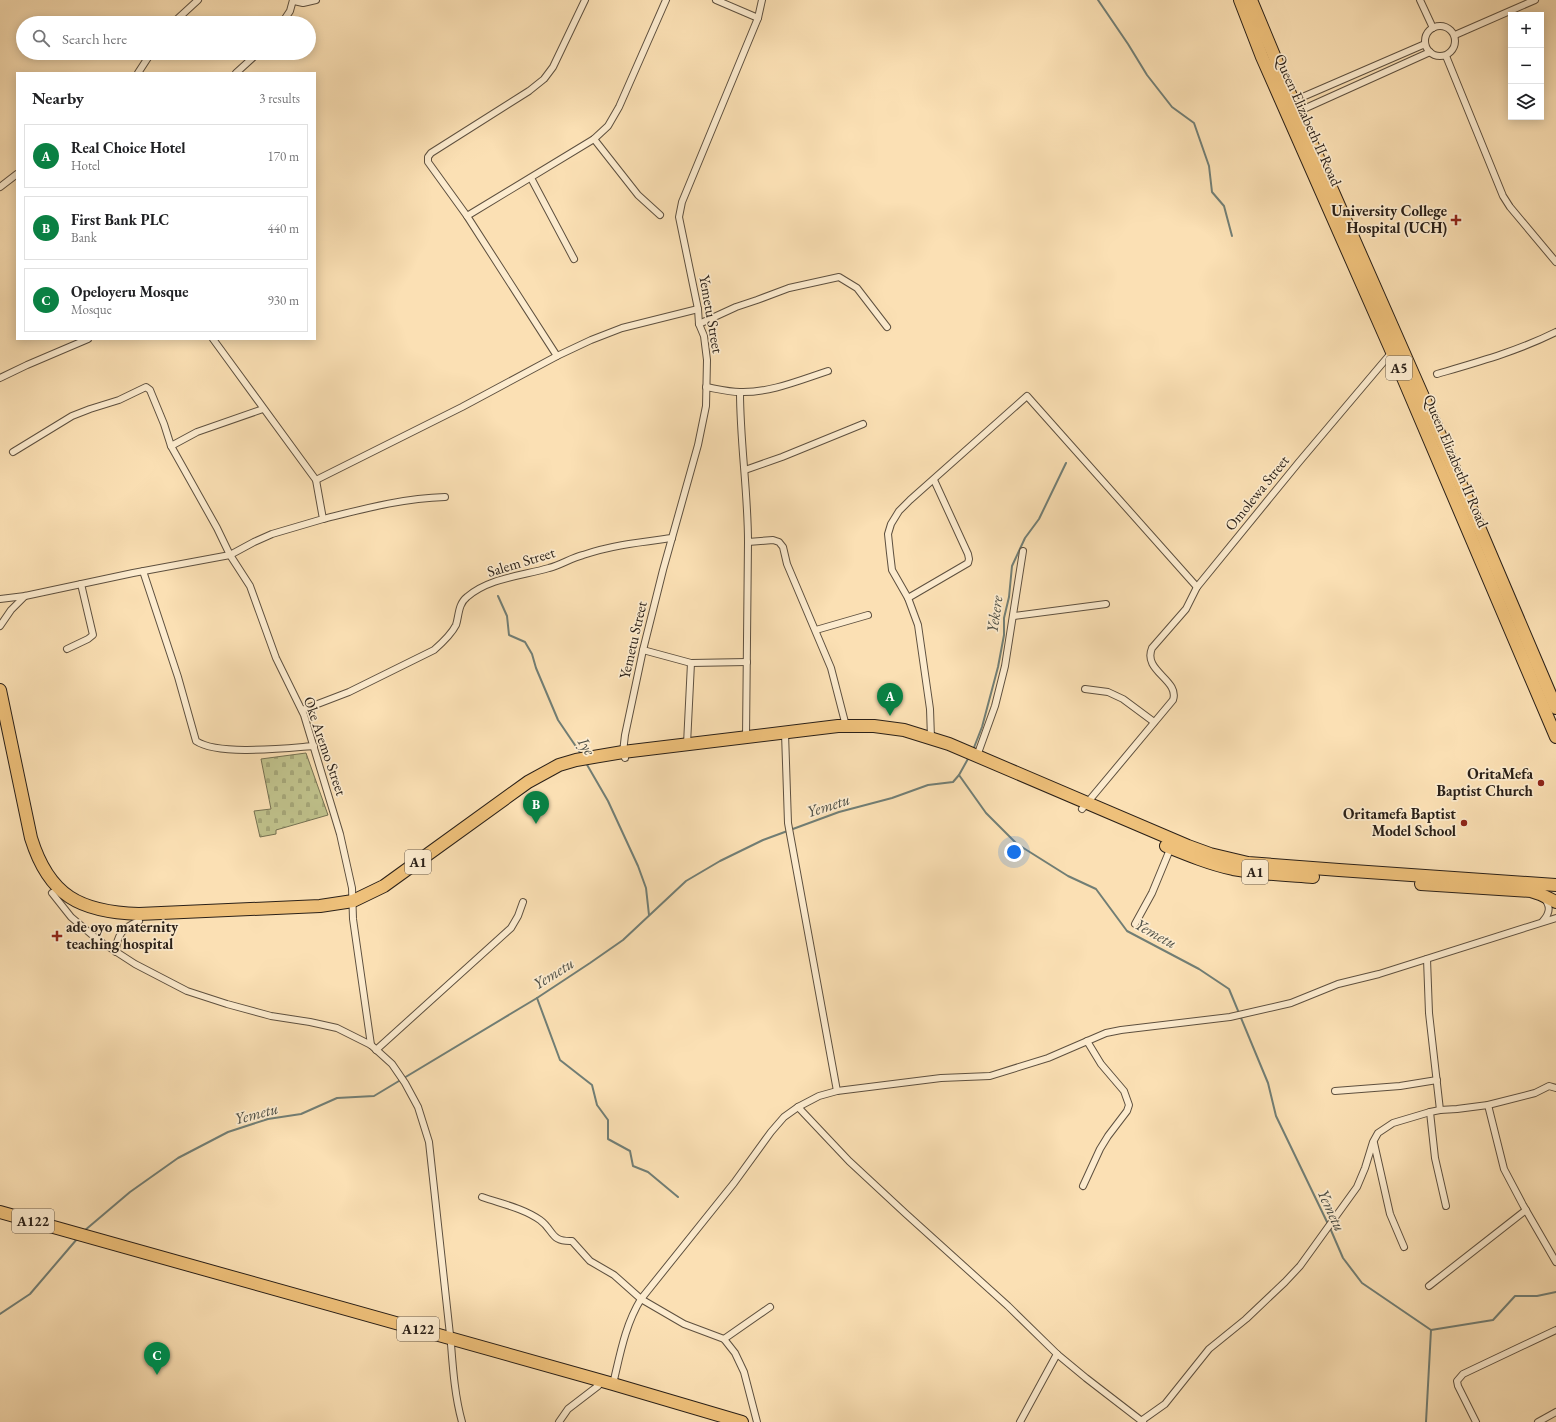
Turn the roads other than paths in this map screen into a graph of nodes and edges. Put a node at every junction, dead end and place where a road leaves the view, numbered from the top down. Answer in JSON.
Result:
{"nodes":[{"id":1,"x":198,"y":0,"type":"edge"},
{"id":2,"x":294,"y":0,"type":"edge"},
{"id":3,"x":316,"y":0,"type":"edge"},
{"id":4,"x":585,"y":0,"type":"edge"},
{"id":5,"x":666,"y":0,"type":"edge"},
{"id":6,"x":716,"y":0,"type":"edge"},
{"id":7,"x":762,"y":0,"type":"edge"},
{"id":8,"x":1240,"y":0,"type":"edge"},
{"id":9,"x":1250,"y":0,"type":"edge"},
{"id":10,"x":1420,"y":0,"type":"edge"},
{"id":11,"x":1535,"y":0,"type":"edge"},
{"id":12,"x":181,"y":16,"type":"edge"},
{"id":13,"x":287,"y":16,"type":"edge"},
{"id":14,"x":758,"y":18,"type":"junction"},
{"id":15,"x":1433,"y":28,"type":"junction"},
{"id":16,"x":1455,"y":35,"type":"junction"},
{"id":17,"x":1425,"y":44,"type":"junction"},
{"id":18,"x":1430,"y":52,"type":"junction"},
{"id":19,"x":1446,"y":56,"type":"junction"},
{"id":20,"x":146,"y":60,"type":"edge"},
{"id":21,"x":250,"y":60,"type":"edge"},
{"id":22,"x":139,"y":72,"type":"edge"},
{"id":23,"x":237,"y":72,"type":"edge"},
{"id":24,"x":1358,"y":73,"type":"junction"},
{"id":25,"x":1364,"y":83,"type":"junction"},
{"id":26,"x":1291,"y":108,"type":"junction"},
{"id":27,"x":594,"y":139,"type":"junction"},
{"id":28,"x":16,"y":175,"type":"edge"},
{"id":29,"x":531,"y":178,"type":"junction"},
{"id":30,"x":0,"y":187,"type":"edge"},
{"id":31,"x":660,"y":215,"type":"dead end"},
{"id":32,"x":467,"y":216,"type":"junction"},
{"id":33,"x":574,"y":259,"type":"dead end"},
{"id":34,"x":1556,"y":262,"type":"edge"},
{"id":35,"x":698,"y":309,"type":"junction"},
{"id":36,"x":699,"y":324,"type":"junction"},
{"id":37,"x":887,"y":327,"type":"dead end"},
{"id":38,"x":1556,"y":332,"type":"edge"},
{"id":39,"x":86,"y":340,"type":"edge"},
{"id":40,"x":215,"y":340,"type":"edge"},
{"id":41,"x":1392,"y":352,"type":"junction"},
{"id":42,"x":557,"y":356,"type":"junction"},
{"id":43,"x":828,"y":371,"type":"dead end"},
{"id":44,"x":1437,"y":374,"type":"dead end"},
{"id":45,"x":0,"y":378,"type":"edge"},
{"id":46,"x":706,"y":387,"type":"junction"},
{"id":47,"x":740,"y":392,"type":"junction"},
{"id":48,"x":263,"y":409,"type":"junction"},
{"id":49,"x":863,"y":424,"type":"dead end"},
{"id":50,"x":1431,"y":429,"type":"junction"},
{"id":51,"x":171,"y":446,"type":"junction"},
{"id":52,"x":13,"y":452,"type":"dead end"},
{"id":53,"x":745,"y":470,"type":"junction"},
{"id":54,"x":316,"y":480,"type":"junction"},
{"id":55,"x":934,"y":480,"type":"junction"},
{"id":56,"x":444,"y":497,"type":"dead end"},
{"id":57,"x":323,"y":519,"type":"junction"},
{"id":58,"x":672,"y":538,"type":"junction"},
{"id":59,"x":748,"y":542,"type":"junction"},
{"id":60,"x":1023,"y":551,"type":"dead end"},
{"id":61,"x":230,"y":555,"type":"junction"},
{"id":62,"x":143,"y":571,"type":"junction"},
{"id":63,"x":81,"y":584,"type":"junction"},
{"id":64,"x":1197,"y":587,"type":"junction"},
{"id":65,"x":25,"y":596,"type":"junction"},
{"id":66,"x":908,"y":598,"type":"junction"},
{"id":67,"x":0,"y":599,"type":"edge"},
{"id":68,"x":1106,"y":604,"type":"dead end"},
{"id":69,"x":868,"y":615,"type":"dead end"},
{"id":70,"x":1014,"y":616,"type":"junction"},
{"id":71,"x":0,"y":626,"type":"edge"},
{"id":72,"x":816,"y":630,"type":"junction"},
{"id":73,"x":67,"y":649,"type":"dead end"},
{"id":74,"x":643,"y":650,"type":"junction"},
{"id":75,"x":747,"y":662,"type":"junction"},
{"id":76,"x":691,"y":663,"type":"junction"},
{"id":77,"x":1085,"y":689,"type":"dead end"},
{"id":78,"x":0,"y":690,"type":"edge"},
{"id":79,"x":1556,"y":708,"type":"edge"},
{"id":80,"x":302,"y":710,"type":"junction"},
{"id":81,"x":0,"y":721,"type":"edge"},
{"id":82,"x":1154,"y":722,"type":"junction"},
{"id":83,"x":846,"y":726,"type":"junction"},
{"id":84,"x":785,"y":736,"type":"junction"},
{"id":85,"x":1556,"y":737,"type":"edge"},
{"id":86,"x":746,"y":738,"type":"junction"},
{"id":87,"x":931,"y":738,"type":"junction"},
{"id":88,"x":687,"y":744,"type":"junction"},
{"id":89,"x":314,"y":746,"type":"junction"},
{"id":90,"x":624,"y":755,"type":"junction"},
{"id":91,"x":971,"y":756,"type":"junction"},
{"id":92,"x":12,"y":764,"type":"junction"},
{"id":93,"x":1085,"y":806,"type":"junction"},
{"id":94,"x":1172,"y":844,"type":"junction"},
{"id":95,"x":1556,"y":885,"type":"edge"},
{"id":96,"x":52,"y":893,"type":"junction"},
{"id":97,"x":1540,"y":894,"type":"junction"},
{"id":98,"x":523,"y":902,"type":"dead end"},
{"id":99,"x":1556,"y":902,"type":"edge"},
{"id":100,"x":353,"y":905,"type":"junction"},
{"id":101,"x":1556,"y":918,"type":"edge"},
{"id":102,"x":139,"y":921,"type":"junction"},
{"id":103,"x":1543,"y":921,"type":"junction"},
{"id":104,"x":1135,"y":924,"type":"dead end"},
{"id":105,"x":116,"y":952,"type":"junction"},
{"id":106,"x":1427,"y":959,"type":"junction"},
{"id":107,"x":1087,"y":1041,"type":"junction"},
{"id":108,"x":373,"y":1047,"type":"junction"},
{"id":109,"x":1437,"y":1080,"type":"junction"},
{"id":110,"x":1556,"y":1088,"type":"edge"},
{"id":111,"x":837,"y":1091,"type":"junction"},
{"id":112,"x":1335,"y":1091,"type":"dead end"},
{"id":113,"x":1488,"y":1105,"type":"junction"},
{"id":114,"x":798,"y":1107,"type":"junction"},
{"id":115,"x":1440,"y":1110,"type":"junction"},
{"id":116,"x":1430,"y":1112,"type":"junction"},
{"id":117,"x":1373,"y":1142,"type":"junction"},
{"id":118,"x":1083,"y":1186,"type":"dead end"},
{"id":119,"x":482,"y":1197,"type":"dead end"},
{"id":120,"x":1446,"y":1206,"type":"dead end"},
{"id":121,"x":1526,"y":1210,"type":"junction"},
{"id":122,"x":0,"y":1212,"type":"edge"},
{"id":123,"x":0,"y":1217,"type":"edge"},
{"id":124,"x":65,"y":1233,"type":"junction"},
{"id":125,"x":1404,"y":1247,"type":"dead end"},
{"id":126,"x":1556,"y":1262,"type":"edge"},
{"id":127,"x":1429,"y":1286,"type":"dead end"},
{"id":128,"x":641,"y":1299,"type":"junction"},
{"id":129,"x":770,"y":1307,"type":"dead end"},
{"id":130,"x":1556,"y":1330,"type":"edge"},
{"id":131,"x":724,"y":1339,"type":"junction"},
{"id":132,"x":451,"y":1341,"type":"junction"},
{"id":133,"x":1057,"y":1354,"type":"junction"},
{"id":134,"x":613,"y":1384,"type":"junction"},
{"id":135,"x":598,"y":1386,"type":"junction"},
{"id":136,"x":1556,"y":1412,"type":"edge"},
{"id":137,"x":462,"y":1422,"type":"edge"},
{"id":138,"x":559,"y":1422,"type":"edge"},
{"id":139,"x":721,"y":1422,"type":"edge"},
{"id":140,"x":742,"y":1422,"type":"edge"},
{"id":141,"x":757,"y":1422,"type":"edge"},
{"id":142,"x":1020,"y":1422,"type":"edge"},
{"id":143,"x":1142,"y":1422,"type":"edge"},
{"id":144,"x":1476,"y":1422,"type":"edge"},
{"id":145,"x":1538,"y":1422,"type":"edge"}],
"edges":[{"from":1,"to":12,"type":"street"},
{"from":2,"to":3,"type":"street"},
{"from":2,"to":13,"type":"street"},
{"from":4,"to":32,"type":"street"},
{"from":5,"to":27,"type":"street"},
{"from":6,"to":14,"type":"street"},
{"from":7,"to":14,"type":"street","name":"Yemetu Street"},
{"from":8,"to":26,"type":"highway","name":"Queen Elizabeth II Road","number":"A5"},
{"from":9,"to":26,"type":"highway","name":"Queen Elizabeth II Road","number":"A5"},
{"from":10,"to":15,"type":"street"},
{"from":11,"to":16,"type":"street"},
{"from":14,"to":35,"type":"street","name":"Yemetu Street"},
{"from":15,"to":16,"type":"street"},
{"from":15,"to":17,"type":"street"},
{"from":16,"to":19,"type":"street"},
{"from":17,"to":18,"type":"street"},
{"from":17,"to":24,"type":"street"},
{"from":18,"to":19,"type":"street"},
{"from":18,"to":25,"type":"street"},
{"from":19,"to":34,"type":"street"},
{"from":20,"to":22,"type":"street"},
{"from":21,"to":23,"type":"street"},
{"from":24,"to":25,"type":"street"},
{"from":24,"to":26,"type":"street"},
{"from":25,"to":26,"type":"street"},
{"from":26,"to":41,"type":"highway","name":"Queen Elizabeth II Road","number":"A5"},
{"from":26,"to":50,"type":"highway","name":"Queen Elizabeth II Road","number":"A5"},
{"from":27,"to":29,"type":"street"},
{"from":27,"to":31,"type":"street"},
{"from":28,"to":30,"type":"street"},
{"from":29,"to":32,"type":"street"},
{"from":29,"to":33,"type":"street"},
{"from":32,"to":42,"type":"street"},
{"from":35,"to":36,"type":"street","name":"Yemetu Street"},
{"from":35,"to":42,"type":"street"},
{"from":36,"to":37,"type":"street"},
{"from":36,"to":46,"type":"street","name":"Yemetu Street"},
{"from":38,"to":44,"type":"street"},
{"from":39,"to":45,"type":"street"},
{"from":40,"to":48,"type":"street"},
{"from":41,"to":50,"type":"highway","name":"Queen Elizabeth II Road","number":"A5"},
{"from":41,"to":64,"type":"street","name":"Omolewa Street"},
{"from":42,"to":54,"type":"street"},
{"from":43,"to":47,"type":"street"},
{"from":46,"to":47,"type":"street"},
{"from":46,"to":58,"type":"street","name":"Yemetu Street"},
{"from":47,"to":53,"type":"street"},
{"from":48,"to":51,"type":"street"},
{"from":48,"to":54,"type":"street"},
{"from":49,"to":53,"type":"street"},
{"from":50,"to":79,"type":"highway","name":"Queen Elizabeth II Road","number":"A5"},
{"from":50,"to":85,"type":"highway","name":"Queen Elizabeth II Road","number":"A5"},
{"from":51,"to":52,"type":"street","name":"Oke Aremo Street"},
{"from":51,"to":61,"type":"street","name":"Oke Aremo Street"},
{"from":53,"to":59,"type":"street"},
{"from":54,"to":57,"type":"street"},
{"from":55,"to":64,"type":"street"},
{"from":55,"to":66,"type":"street"},
{"from":55,"to":66,"type":"street"},
{"from":56,"to":57,"type":"street"},
{"from":57,"to":61,"type":"street"},
{"from":58,"to":74,"type":"street","name":"Yemetu Street"},
{"from":58,"to":80,"type":"street","name":"Salem Street"},
{"from":59,"to":72,"type":"street"},
{"from":59,"to":75,"type":"street"},
{"from":60,"to":70,"type":"street"},
{"from":61,"to":62,"type":"street"},
{"from":61,"to":80,"type":"street","name":"Oke Aremo Street"},
{"from":62,"to":63,"type":"street"},
{"from":62,"to":89,"type":"street"},
{"from":63,"to":65,"type":"street"},
{"from":63,"to":73,"type":"street"},
{"from":64,"to":82,"type":"street","name":"Omolewa Street"},
{"from":65,"to":67,"type":"street"},
{"from":65,"to":71,"type":"street"},
{"from":66,"to":87,"type":"street"},
{"from":68,"to":70,"type":"street"},
{"from":69,"to":72,"type":"street"},
{"from":70,"to":91,"type":"street"},
{"from":72,"to":83,"type":"street"},
{"from":74,"to":76,"type":"street"},
{"from":74,"to":90,"type":"street","name":"Yemetu Street"},
{"from":75,"to":76,"type":"street"},
{"from":75,"to":86,"type":"street"},
{"from":76,"to":88,"type":"street"},
{"from":77,"to":82,"type":"street"},
{"from":78,"to":92,"type":"highway","number":"A1"},
{"from":80,"to":89,"type":"street","name":"Oke Aremo Street"},
{"from":81,"to":92,"type":"highway","number":"A1"},
{"from":82,"to":93,"type":"street"},
{"from":83,"to":84,"type":"highway","number":"A1"},
{"from":83,"to":87,"type":"highway","number":"A1"},
{"from":84,"to":86,"type":"highway","number":"A1"},
{"from":84,"to":90,"type":"highway","number":"A1"},
{"from":84,"to":91,"type":"highway","number":"A1"},
{"from":84,"to":111,"type":"street"},
{"from":86,"to":88,"type":"highway","number":"A1"},
{"from":87,"to":91,"type":"highway","number":"A1"},
{"from":88,"to":90,"type":"highway","number":"A1"},
{"from":89,"to":100,"type":"street","name":"Oke Aremo Street"},
{"from":90,"to":100,"type":"highway","number":"A1"},
{"from":91,"to":93,"type":"highway","number":"A1"},
{"from":92,"to":96,"type":"highway","number":"A1"},
{"from":92,"to":100,"type":"highway","number":"A1"},
{"from":93,"to":94,"type":"highway","number":"A1"},
{"from":94,"to":95,"type":"highway","number":"A1"},
{"from":94,"to":97,"type":"highway","number":"A1"},
{"from":94,"to":104,"type":"street"},
{"from":96,"to":102,"type":"highway","number":"A1"},
{"from":96,"to":105,"type":"street"},
{"from":97,"to":99,"type":"highway","number":"A1"},
{"from":97,"to":103,"type":"street"},
{"from":98,"to":108,"type":"street"},
{"from":100,"to":102,"type":"highway","number":"A1"},
{"from":100,"to":108,"type":"street","name":"Oke Aremo Street"},
{"from":101,"to":103,"type":"street"},
{"from":102,"to":105,"type":"street"},
{"from":103,"to":106,"type":"street"},
{"from":105,"to":108,"type":"street"},
{"from":106,"to":107,"type":"street"},
{"from":106,"to":109,"type":"street"},
{"from":107,"to":111,"type":"street"},
{"from":107,"to":118,"type":"street"},
{"from":108,"to":132,"type":"street"},
{"from":109,"to":112,"type":"street"},
{"from":109,"to":115,"type":"street"},
{"from":110,"to":113,"type":"street"},
{"from":111,"to":114,"type":"street"},
{"from":113,"to":115,"type":"street"},
{"from":113,"to":121,"type":"street"},
{"from":114,"to":128,"type":"street"},
{"from":114,"to":133,"type":"street"},
{"from":115,"to":116,"type":"street"},
{"from":116,"to":117,"type":"street"},
{"from":116,"to":120,"type":"street"},
{"from":117,"to":125,"type":"street"},
{"from":117,"to":143,"type":"street"},
{"from":119,"to":128,"type":"street"},
{"from":121,"to":126,"type":"street"},
{"from":121,"to":127,"type":"street"},
{"from":122,"to":124,"type":"highway","number":"A122"},
{"from":123,"to":124,"type":"highway","number":"A122"},
{"from":124,"to":132,"type":"highway","number":"A122"},
{"from":128,"to":131,"type":"street"},
{"from":128,"to":134,"type":"street"},
{"from":129,"to":131,"type":"street"},
{"from":130,"to":144,"type":"street"},
{"from":131,"to":141,"type":"street"},
{"from":132,"to":134,"type":"highway","number":"A122"},
{"from":132,"to":135,"type":"highway","number":"A122"},
{"from":132,"to":137,"type":"street"},
{"from":133,"to":142,"type":"street"},
{"from":133,"to":143,"type":"street"},
{"from":134,"to":140,"type":"highway","number":"A122"},
{"from":135,"to":138,"type":"street"},
{"from":135,"to":139,"type":"highway","number":"A122"},
{"from":136,"to":145,"type":"street"}]}
